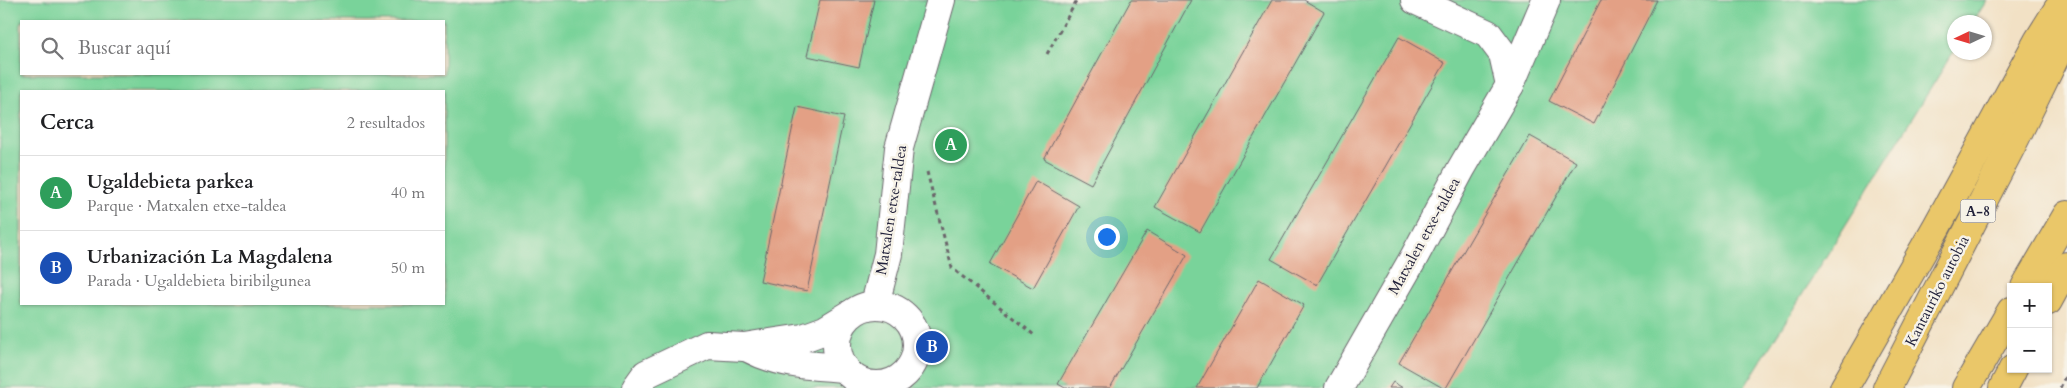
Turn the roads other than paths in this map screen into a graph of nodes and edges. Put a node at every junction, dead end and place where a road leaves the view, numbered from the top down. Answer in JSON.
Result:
{"nodes":[{"id":1,"x":941,"y":0,"type":"edge"},
{"id":2,"x":1416,"y":0,"type":"edge"},
{"id":3,"x":2067,"y":0,"type":"edge"},
{"id":4,"x":1543,"y":6,"type":"edge"},
{"id":5,"x":2067,"y":33,"type":"edge"},
{"id":6,"x":1488,"y":34,"type":"junction"},
{"id":7,"x":1510,"y":86,"type":"junction"},
{"id":8,"x":2067,"y":215,"type":"edge"},
{"id":9,"x":2067,"y":266,"type":"edge"},
{"id":10,"x":2027,"y":283,"type":"edge"},
{"id":11,"x":2052,"y":294,"type":"edge"},
{"id":12,"x":863,"y":309,"type":"junction"},
{"id":13,"x":2007,"y":318,"type":"edge"},
{"id":14,"x":744,"y":346,"type":"junction"},
{"id":15,"x":845,"y":368,"type":"junction"},
{"id":16,"x":2011,"y":373,"type":"edge"},
{"id":17,"x":882,"y":386,"type":"edge"},
{"id":18,"x":636,"y":388,"type":"edge"},
{"id":19,"x":1339,"y":388,"type":"edge"},
{"id":20,"x":1844,"y":388,"type":"edge"},
{"id":21,"x":1886,"y":388,"type":"edge"},
{"id":22,"x":1966,"y":388,"type":"edge"},
{"id":23,"x":2003,"y":388,"type":"edge"}],
"edges":[{"from":1,"to":12,"type":"street","name":"Matxalen etxe-taldea"},
{"from":2,"to":6,"type":"street"},
{"from":3,"to":20,"type":"highway"},
{"from":4,"to":6,"type":"street","name":"Matxalen etxe-taldea"},
{"from":4,"to":7,"type":"street","name":"Matxalen etxe-taldea"},
{"from":5,"to":21,"type":"highway","name":"Kantauriko autobia","number":"A-8"},
{"from":6,"to":7,"type":"street"},
{"from":7,"to":19,"type":"street","name":"Matxalen etxe-taldea"},
{"from":8,"to":10,"type":"highway"},
{"from":9,"to":11,"type":"highway"},
{"from":12,"to":14,"type":"street"},
{"from":12,"to":15,"type":"street"},
{"from":12,"to":17,"type":"street"},
{"from":13,"to":22,"type":"highway"},
{"from":14,"to":15,"type":"street"},
{"from":14,"to":18,"type":"street"},
{"from":15,"to":17,"type":"street"},
{"from":16,"to":23,"type":"highway"}]}
